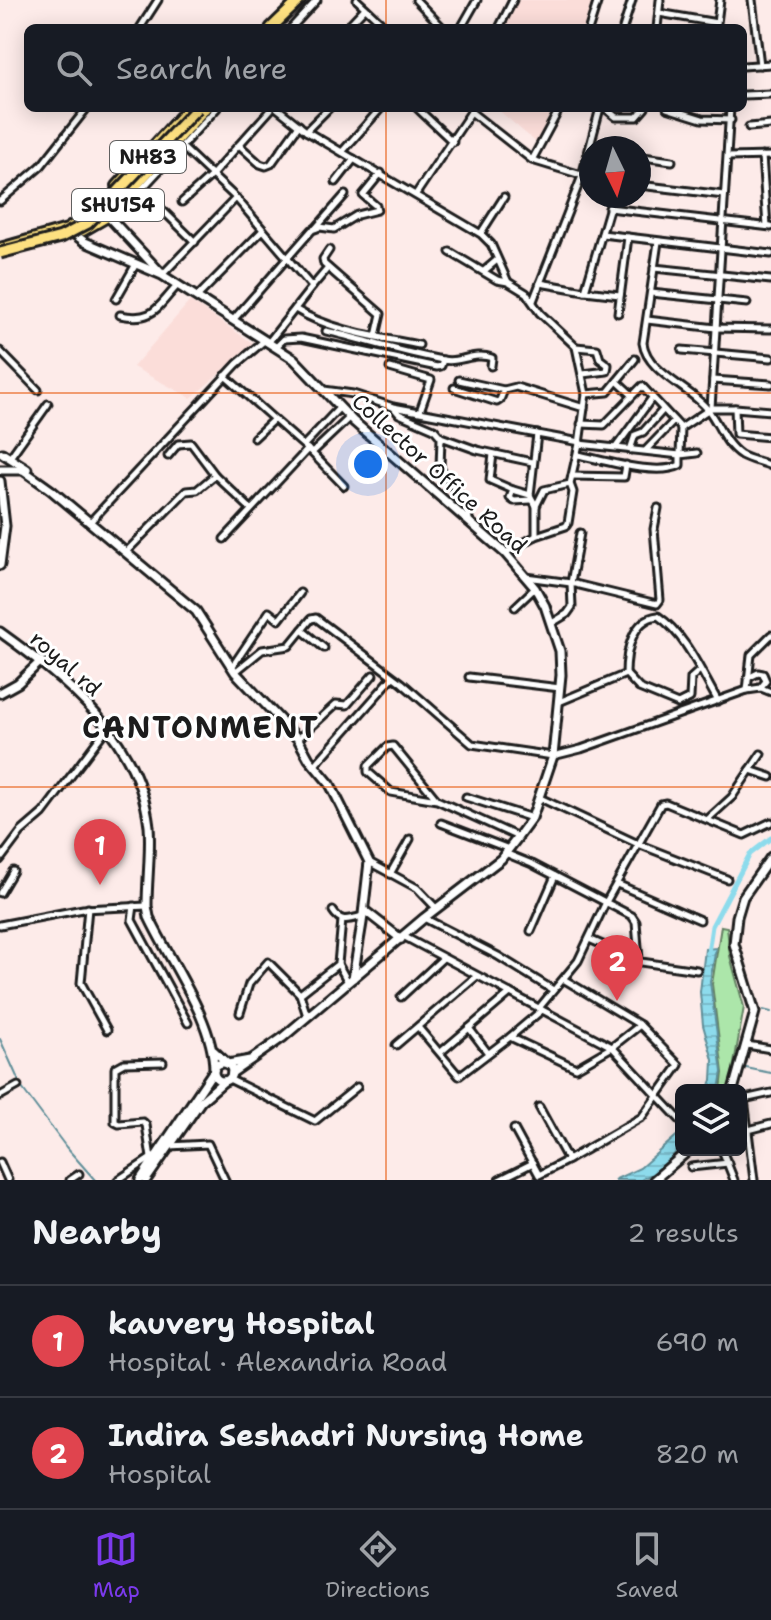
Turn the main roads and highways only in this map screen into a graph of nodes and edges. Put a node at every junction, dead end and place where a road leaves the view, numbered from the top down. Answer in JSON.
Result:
{"nodes":[{"id":1,"x":294,"y":0,"type":"edge"},
{"id":2,"x":300,"y":0,"type":"edge"},
{"id":3,"x":273,"y":24,"type":"edge"},
{"id":4,"x":273,"y":24,"type":"edge"},
{"id":5,"x":189,"y":112,"type":"edge"},
{"id":6,"x":189,"y":112,"type":"edge"},
{"id":7,"x":203,"y":112,"type":"edge"},
{"id":8,"x":100,"y":206,"type":"junction"},
{"id":9,"x":109,"y":216,"type":"junction"},
{"id":10,"x":71,"y":232,"type":"junction"},
{"id":11,"x":0,"y":252,"type":"edge"},
{"id":12,"x":162,"y":275,"type":"junction"},
{"id":13,"x":4,"y":453,"type":"edge"},
{"id":14,"x":0,"y":470,"type":"edge"},
{"id":15,"x":0,"y":481,"type":"edge"},
{"id":16,"x":51,"y":490,"type":"junction"},
{"id":17,"x":0,"y":565,"type":"edge"},
{"id":18,"x":0,"y":632,"type":"edge"},
{"id":19,"x":41,"y":661,"type":"junction"},
{"id":20,"x":0,"y":693,"type":"edge"},
{"id":21,"x":771,"y":857,"type":"edge"},
{"id":22,"x":363,"y":913,"type":"junction"},
{"id":23,"x":402,"y":938,"type":"junction"},
{"id":24,"x":350,"y":980,"type":"junction"},
{"id":25,"x":214,"y":1051,"type":"junction"},
{"id":26,"x":250,"y":1060,"type":"junction"},
{"id":27,"x":228,"y":1064,"type":"junction"},
{"id":28,"x":214,"y":1070,"type":"junction"},
{"id":29,"x":228,"y":1078,"type":"junction"},
{"id":30,"x":735,"y":1084,"type":"edge"},
{"id":31,"x":201,"y":1095,"type":"junction"},
{"id":32,"x":682,"y":1156,"type":"edge"},
{"id":33,"x":143,"y":1180,"type":"edge"},
{"id":34,"x":654,"y":1180,"type":"edge"}],
"edges":[{"from":1,"to":3,"type":"highway"},
{"from":2,"to":4,"type":"highway"},
{"from":5,"to":8,"type":"highway","number":"NH83","bridge":true},
{"from":6,"to":11,"type":"highway","number":"NH83","bridge":true},
{"from":7,"to":9,"type":"main road","number":"SHU154"},
{"from":8,"to":9,"type":"main road"},
{"from":8,"to":10,"type":"main road","number":"NH83"},
{"from":8,"to":11,"type":"highway","bridge":true},
{"from":9,"to":10,"type":"main road","number":"SHU154"},
{"from":9,"to":12,"type":"main road"},
{"from":10,"to":11,"type":"main road","number":"SHU154"},
{"from":10,"to":12,"type":"main road","name":"Collector Office Road"},
{"from":12,"to":23,"type":"main road","name":"Collector Office Road"},
{"from":13,"to":14,"type":"main road"},
{"from":13,"to":16,"type":"main road"},
{"from":14,"to":16,"type":"main road"},
{"from":15,"to":17,"type":"main road"},
{"from":16,"to":22,"type":"main road"},
{"from":18,"to":19,"type":"main road","name":"royal rd"},
{"from":19,"to":20,"type":"main road"},
{"from":19,"to":25,"type":"main road","name":"royal rd"},
{"from":21,"to":30,"type":"main road"},
{"from":22,"to":23,"type":"main road"},
{"from":22,"to":24,"type":"main road"},
{"from":23,"to":24,"type":"main road","name":"Collector Office Road"},
{"from":24,"to":26,"type":"main road","name":"Collector Office Road"},
{"from":25,"to":27,"type":"main road"},
{"from":25,"to":28,"type":"main road"},
{"from":26,"to":27,"type":"main road"},
{"from":26,"to":29,"type":"main road","name":"Collector Office Road"},
{"from":27,"to":28,"type":"main road"},
{"from":27,"to":29,"type":"main road"},
{"from":28,"to":29,"type":"main road"},
{"from":28,"to":31,"type":"main road"},
{"from":29,"to":31,"type":"main road","name":"Collector Office Road"},
{"from":31,"to":33,"type":"main road"},
{"from":31,"to":33,"type":"main road"},
{"from":32,"to":34,"type":"main road"}]}
